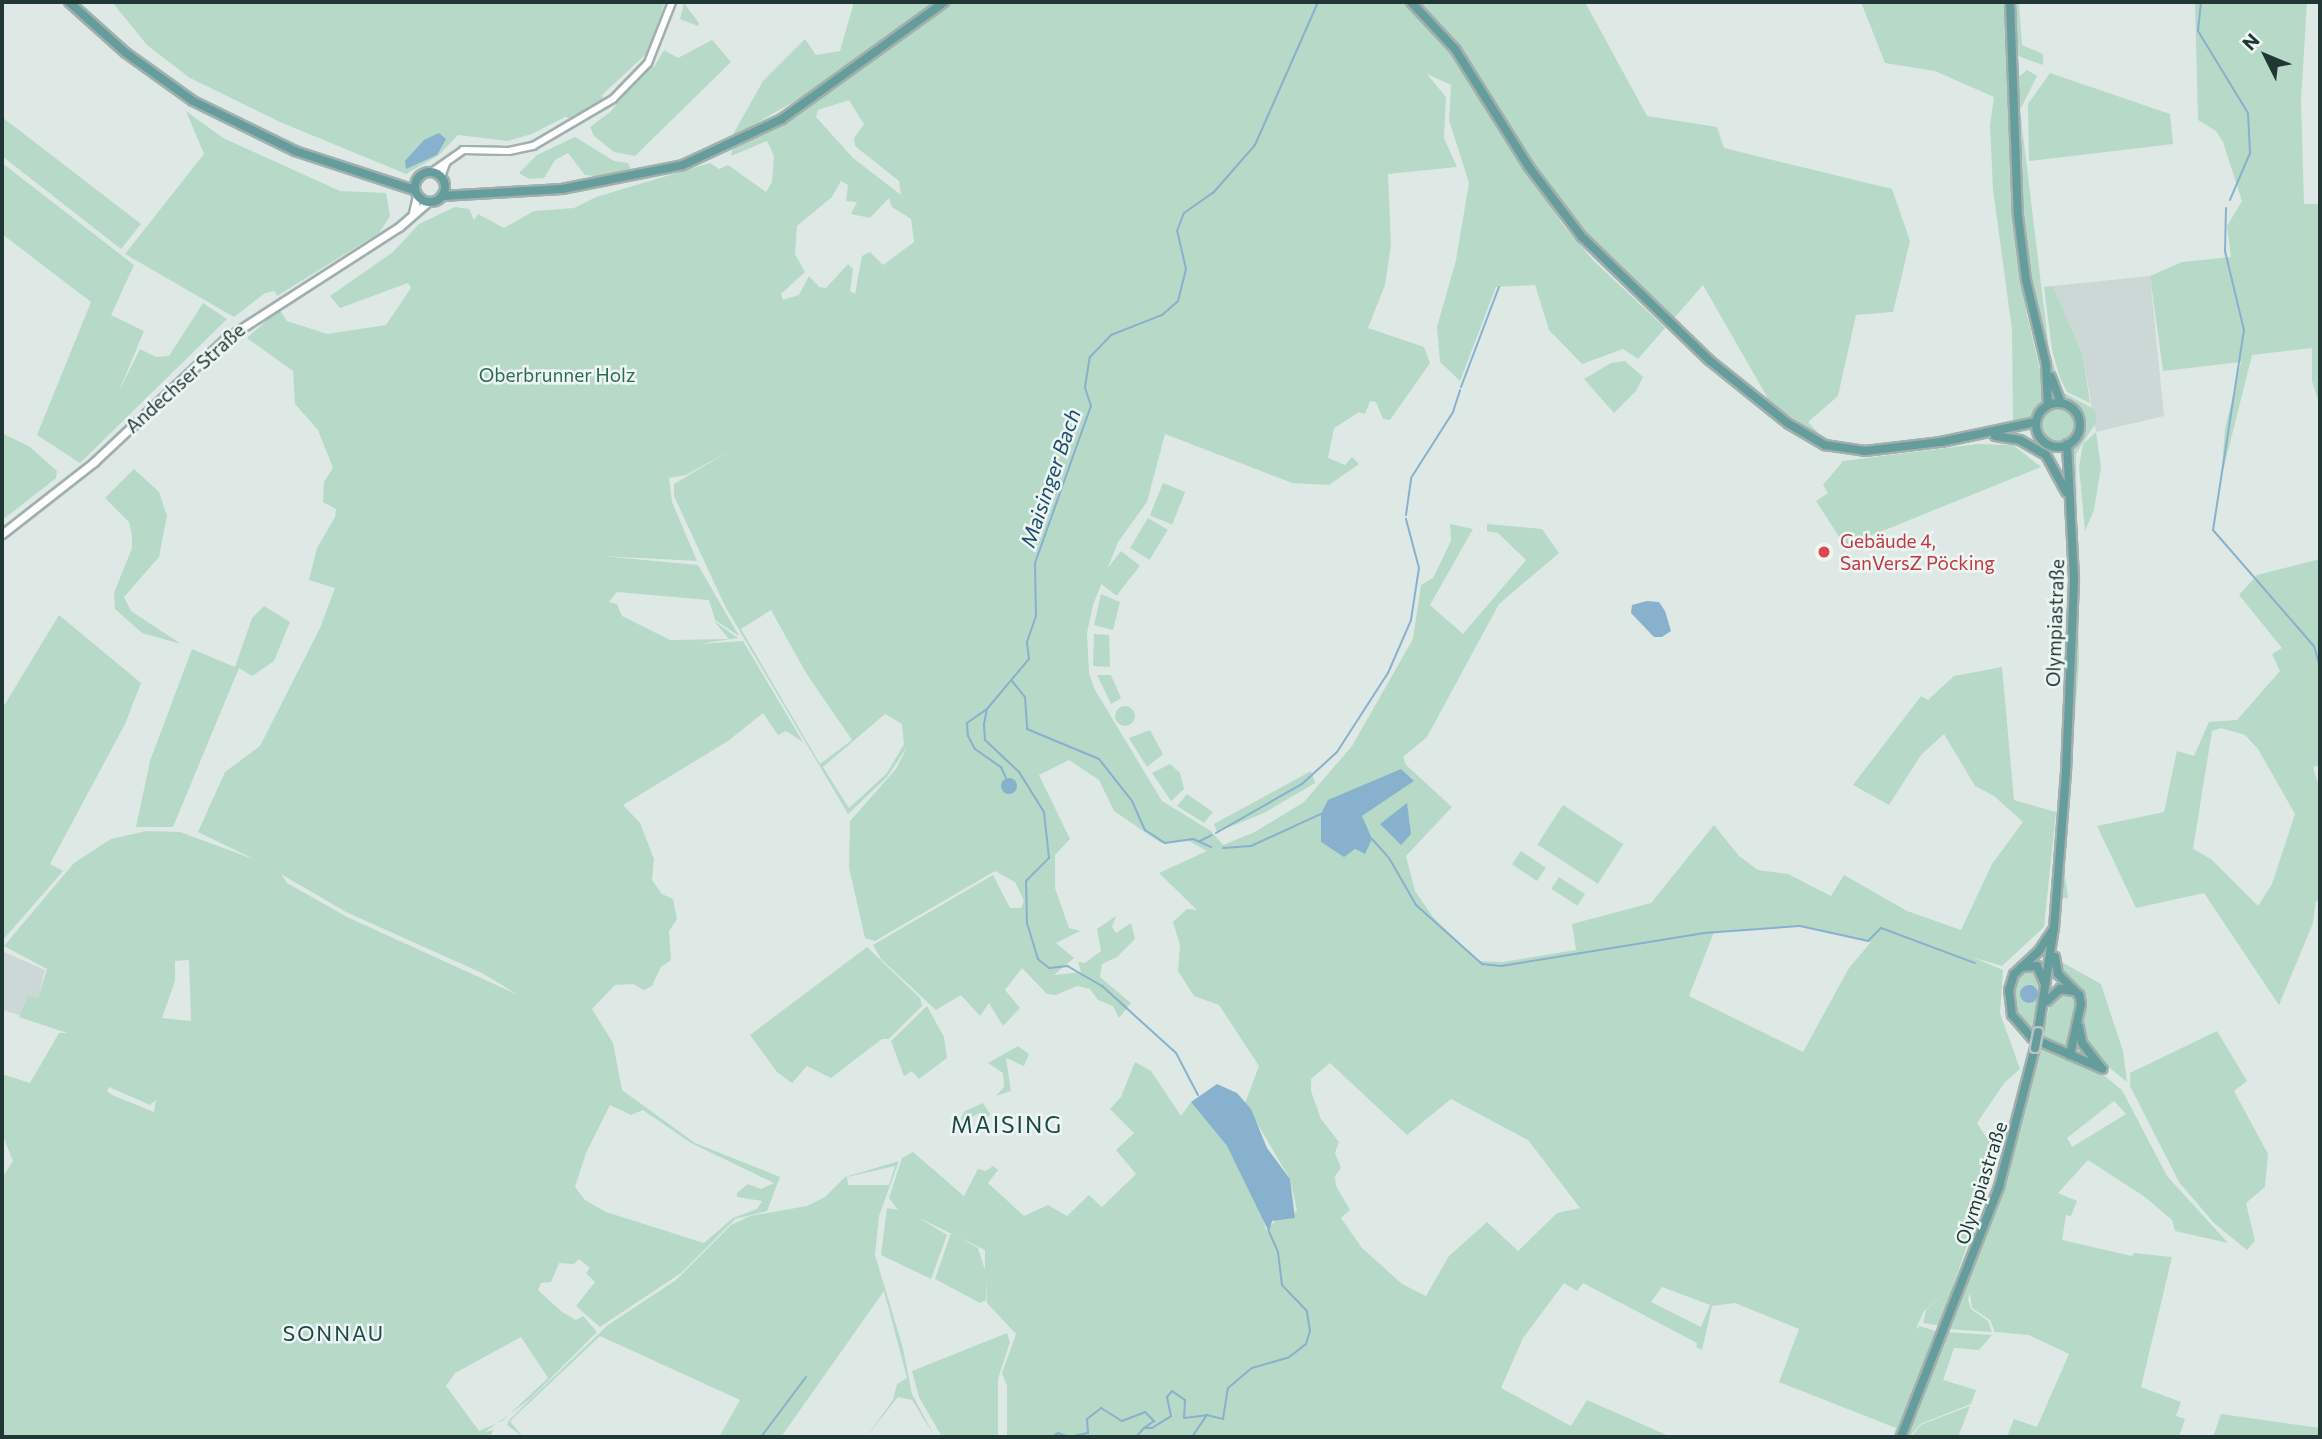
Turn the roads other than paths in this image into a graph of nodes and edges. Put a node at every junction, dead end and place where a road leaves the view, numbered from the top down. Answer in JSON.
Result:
{"nodes":[{"id":1,"x":69,"y":2,"type":"edge"},
{"id":2,"x":672,"y":2,"type":"edge"},
{"id":3,"x":944,"y":2,"type":"edge"},
{"id":4,"x":1411,"y":2,"type":"edge"},
{"id":5,"x":2010,"y":2,"type":"edge"},
{"id":6,"x":447,"y":159,"type":"junction"},
{"id":7,"x":432,"y":172,"type":"junction"},
{"id":8,"x":416,"y":179,"type":"junction"},
{"id":9,"x":443,"y":181,"type":"junction"},
{"id":10,"x":398,"y":183,"type":"junction"},
{"id":11,"x":477,"y":192,"type":"junction"},
{"id":12,"x":416,"y":193,"type":"junction"},
{"id":13,"x":442,"y":196,"type":"junction"},
{"id":14,"x":428,"y":202,"type":"junction"},
{"id":15,"x":413,"y":213,"type":"junction"},
{"id":16,"x":2046,"y":364,"type":"junction"},
{"id":17,"x":2061,"y":403,"type":"junction"},
{"id":18,"x":2048,"y":405,"type":"junction"},
{"id":19,"x":2036,"y":427,"type":"junction"},
{"id":20,"x":1985,"y":434,"type":"junction"},
{"id":21,"x":2067,"y":444,"type":"junction"},
{"id":22,"x":2057,"y":447,"type":"junction"},
{"id":23,"x":2068,"y":480,"type":"junction"},
{"id":24,"x":2071,"y":502,"type":"junction"},
{"id":25,"x":2,"y":534,"type":"edge"},
{"id":26,"x":2054,"y":928,"type":"junction"},
{"id":27,"x":2052,"y":948,"type":"junction"},
{"id":28,"x":2016,"y":970,"type":"junction"},
{"id":29,"x":2046,"y":989,"type":"junction"},
{"id":30,"x":2076,"y":992,"type":"junction"},
{"id":31,"x":2042,"y":1010,"type":"junction"},
{"id":32,"x":2079,"y":1020,"type":"junction"},
{"id":33,"x":2070,"y":1055,"type":"junction"},
{"id":34,"x":1900,"y":1437,"type":"edge"}],
"edges":[{"from":1,"to":10,"type":"main road"},
{"from":2,"to":6,"type":"street"},
{"from":3,"to":11,"type":"main road"},
{"from":4,"to":20,"type":"main road"},
{"from":5,"to":16,"type":"main road"},
{"from":6,"to":7,"type":"street"},
{"from":6,"to":9,"type":"street"},
{"from":7,"to":8,"type":"main road"},
{"from":7,"to":9,"type":"main road"},
{"from":8,"to":10,"type":"main road"},
{"from":8,"to":12,"type":"main road"},
{"from":9,"to":11,"type":"main road"},
{"from":9,"to":13,"type":"main road"},
{"from":10,"to":12,"type":"main road"},
{"from":11,"to":13,"type":"main road"},
{"from":12,"to":14,"type":"main road"},
{"from":12,"to":15,"type":"main road"},
{"from":13,"to":14,"type":"main road"},
{"from":14,"to":15,"type":"main road","name":"Andechser Straße"},
{"from":15,"to":25,"type":"main road","name":"Andechser Straße"},
{"from":16,"to":17,"type":"main road"},
{"from":16,"to":18,"type":"main road"},
{"from":17,"to":18,"type":"main road"},
{"from":17,"to":21,"type":"main road"},
{"from":18,"to":19,"type":"main road"},
{"from":19,"to":20,"type":"main road"},
{"from":19,"to":22,"type":"main road"},
{"from":20,"to":24,"type":"main road"},
{"from":21,"to":22,"type":"main road"},
{"from":21,"to":23,"type":"main road","name":"Olympiastraße"},
{"from":22,"to":23,"type":"main road"},
{"from":23,"to":24,"type":"main road","name":"Olympiastraße"},
{"from":24,"to":26,"type":"main road","name":"Olympiastraße"},
{"from":26,"to":27,"type":"main road","name":"Olympiastraße"},
{"from":26,"to":28,"type":"main road"},
{"from":27,"to":29,"type":"main road","name":"Olympiastraße"},
{"from":27,"to":30,"type":"main road"},
{"from":28,"to":29,"type":"main road"},
{"from":28,"to":33,"type":"main road"},
{"from":29,"to":31,"type":"main road","name":"Olympiastraße"},
{"from":30,"to":31,"type":"main road"},
{"from":30,"to":32,"type":"main road"},
{"from":31,"to":34,"type":"main road","name":"Olympiastraße","bridge":true},
{"from":32,"to":33,"type":"main road"},
{"from":32,"to":33,"type":"main road"}]}
